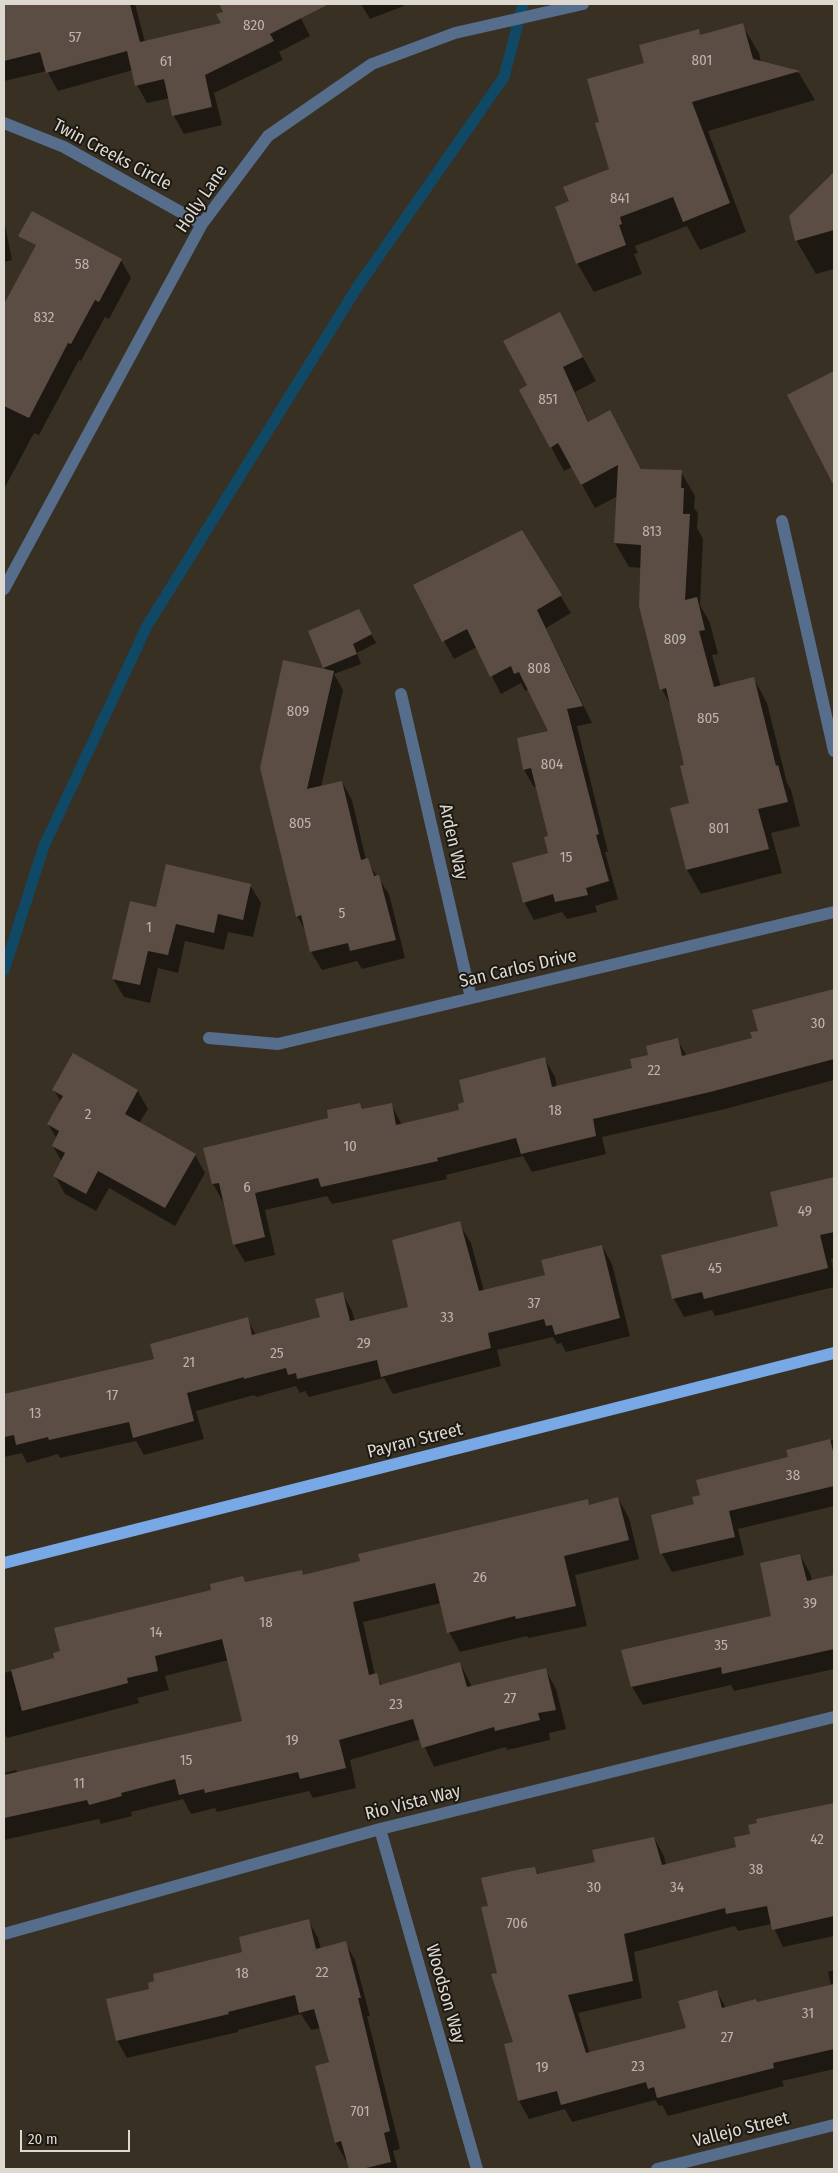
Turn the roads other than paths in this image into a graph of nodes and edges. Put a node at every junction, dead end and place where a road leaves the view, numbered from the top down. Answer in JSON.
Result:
{"nodes":[{"id":1,"x":583,"y":4,"type":"edge"},
{"id":2,"x":4,"y":123,"type":"edge"},
{"id":3,"x":202,"y":224,"type":"junction"},
{"id":4,"x":782,"y":521,"type":"dead end"},
{"id":5,"x":4,"y":589,"type":"edge"},
{"id":6,"x":401,"y":694,"type":"dead end"},
{"id":7,"x":834,"y":751,"type":"edge"},
{"id":8,"x":834,"y":912,"type":"edge"},
{"id":9,"x":471,"y":998,"type":"junction"},
{"id":10,"x":209,"y":1038,"type":"dead end"},
{"id":11,"x":834,"y":1353,"type":"edge"},
{"id":12,"x":4,"y":1563,"type":"edge"},
{"id":13,"x":834,"y":1717,"type":"edge"},
{"id":14,"x":380,"y":1829,"type":"junction"},
{"id":15,"x":4,"y":1934,"type":"edge"},
{"id":16,"x":834,"y":2124,"type":"edge"},
{"id":17,"x":476,"y":2169,"type":"edge"},
{"id":18,"x":656,"y":2169,"type":"edge"}],
"edges":[{"from":1,"to":3,"type":"street","name":"Holly Lane"},
{"from":2,"to":3,"type":"street","name":"Twin Creeks Circle"},
{"from":3,"to":5,"type":"street","name":"Holly Lane"},
{"from":4,"to":7,"type":"street"},
{"from":6,"to":9,"type":"street","name":"Arden Way"},
{"from":8,"to":9,"type":"street","name":"San Carlos Drive"},
{"from":9,"to":10,"type":"street","name":"San Carlos Drive"},
{"from":11,"to":12,"type":"main road","name":"Payran Street"},
{"from":13,"to":14,"type":"street","name":"Rio Vista Way"},
{"from":14,"to":15,"type":"street","name":"Rio Vista Way"},
{"from":14,"to":17,"type":"street","name":"Woodson Way"},
{"from":16,"to":18,"type":"street","name":"Vallejo Street"}]}
